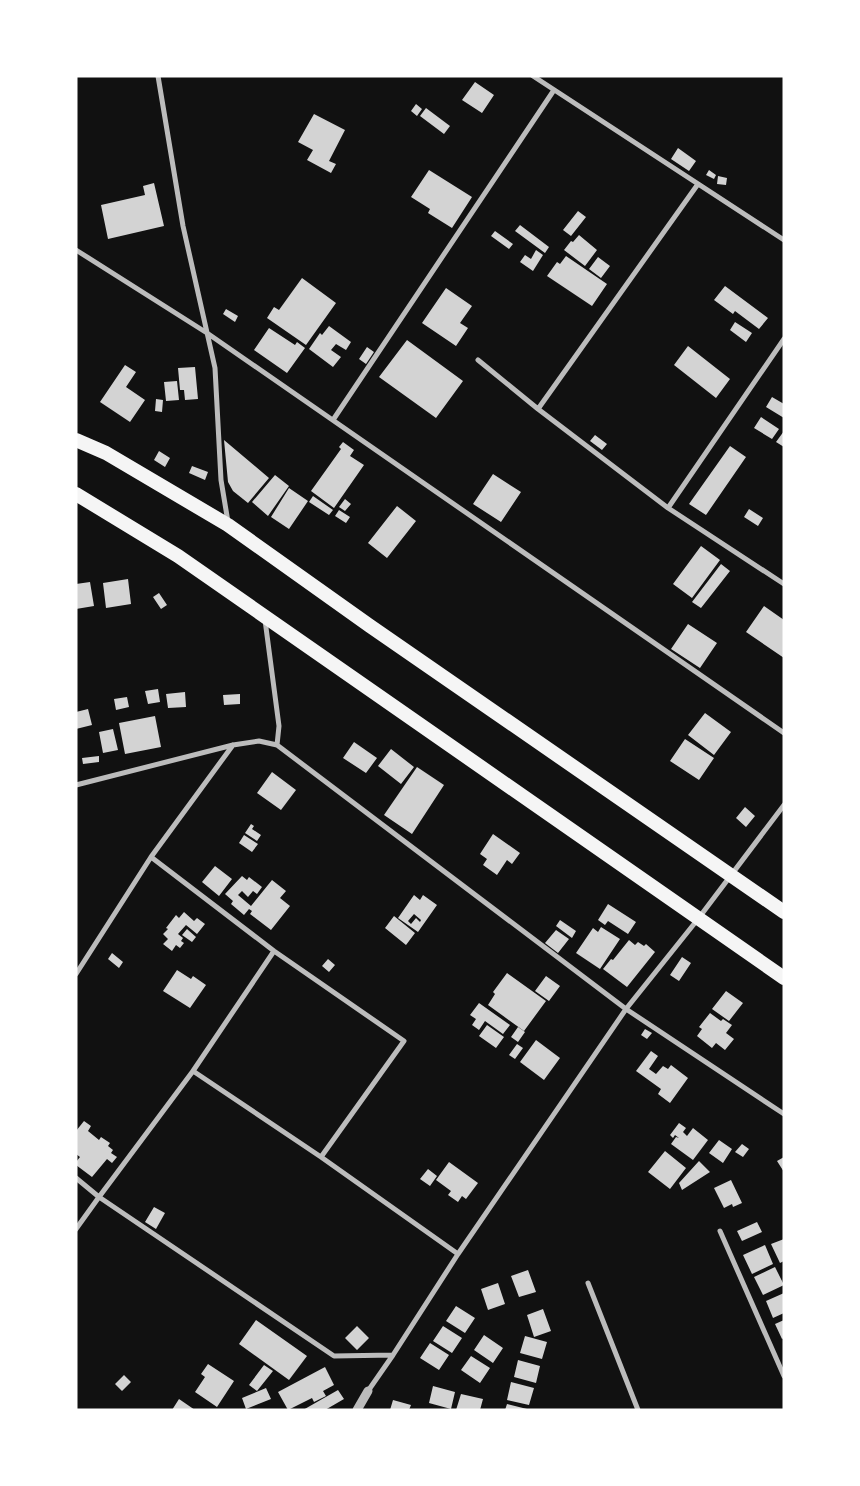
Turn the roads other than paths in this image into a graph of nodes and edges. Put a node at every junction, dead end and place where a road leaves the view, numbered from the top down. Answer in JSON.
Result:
{"nodes":[{"id":1,"x":158,"y":76,"type":"edge"},
{"id":2,"x":533,"y":76,"type":"edge"},
{"id":3,"x":554,"y":90,"type":"junction"},
{"id":4,"x":698,"y":184,"type":"junction"},
{"id":5,"x":784,"y":240,"type":"edge"},
{"id":6,"x":76,"y":250,"type":"edge"},
{"id":7,"x":207,"y":333,"type":"junction"},
{"id":8,"x":784,"y":339,"type":"edge"},
{"id":9,"x":478,"y":360,"type":"dead end"},
{"id":10,"x":538,"y":409,"type":"junction"},
{"id":11,"x":333,"y":420,"type":"junction"},
{"id":12,"x":76,"y":440,"type":"edge"},
{"id":13,"x":76,"y":494,"type":"edge"},
{"id":14,"x":668,"y":508,"type":"junction"},
{"id":15,"x":228,"y":525,"type":"junction"},
{"id":16,"x":784,"y":584,"type":"edge"},
{"id":17,"x":265,"y":617,"type":"junction"},
{"id":18,"x":784,"y":733,"type":"edge"},
{"id":19,"x":233,"y":744,"type":"junction"},
{"id":20,"x":277,"y":745,"type":"junction"},
{"id":21,"x":76,"y":785,"type":"edge"},
{"id":22,"x":784,"y":805,"type":"edge"},
{"id":23,"x":151,"y":857,"type":"junction"},
{"id":24,"x":731,"y":876,"type":"junction"},
{"id":25,"x":784,"y":912,"type":"edge"},
{"id":26,"x":698,"y":919,"type":"junction"},
{"id":27,"x":274,"y":952,"type":"junction"},
{"id":28,"x":76,"y":974,"type":"edge"},
{"id":29,"x":784,"y":978,"type":"edge"},
{"id":30,"x":626,"y":1009,"type":"junction"},
{"id":31,"x":193,"y":1071,"type":"junction"},
{"id":32,"x":784,"y":1114,"type":"edge"},
{"id":33,"x":321,"y":1157,"type":"junction"},
{"id":34,"x":76,"y":1178,"type":"edge"},
{"id":35,"x":98,"y":1197,"type":"junction"},
{"id":36,"x":76,"y":1229,"type":"edge"},
{"id":37,"x":720,"y":1231,"type":"dead end"},
{"id":38,"x":458,"y":1254,"type":"junction"},
{"id":39,"x":588,"y":1283,"type":"dead end"},
{"id":40,"x":393,"y":1355,"type":"junction"},
{"id":41,"x":784,"y":1376,"type":"edge"},
{"id":42,"x":368,"y":1391,"type":"joint"},
{"id":43,"x":357,"y":1410,"type":"edge"},
{"id":44,"x":638,"y":1410,"type":"edge"}],
"edges":[{"from":1,"to":7,"type":"street"},
{"from":2,"to":3,"type":"street"},
{"from":3,"to":4,"type":"street"},
{"from":3,"to":11,"type":"street"},
{"from":4,"to":5,"type":"street"},
{"from":4,"to":10,"type":"street"},
{"from":6,"to":7,"type":"street"},
{"from":7,"to":11,"type":"street"},
{"from":7,"to":15,"type":"street"},
{"from":8,"to":14,"type":"street"},
{"from":9,"to":10,"type":"street"},
{"from":10,"to":14,"type":"street"},
{"from":11,"to":18,"type":"street"},
{"from":12,"to":15,"type":"highway"},
{"from":13,"to":17,"type":"highway"},
{"from":14,"to":16,"type":"street"},
{"from":15,"to":24,"type":"highway"},
{"from":17,"to":20,"type":"street"},
{"from":17,"to":26,"type":"highway"},
{"from":19,"to":20,"type":"street"},
{"from":19,"to":21,"type":"street"},
{"from":19,"to":23,"type":"street"},
{"from":20,"to":30,"type":"street"},
{"from":22,"to":24,"type":"street"},
{"from":23,"to":27,"type":"street"},
{"from":23,"to":28,"type":"street"},
{"from":24,"to":25,"type":"highway"},
{"from":24,"to":26,"type":"street"},
{"from":26,"to":29,"type":"highway"},
{"from":26,"to":30,"type":"street"},
{"from":27,"to":31,"type":"street"},
{"from":27,"to":33,"type":"street"},
{"from":30,"to":32,"type":"street"},
{"from":30,"to":38,"type":"street"},
{"from":31,"to":33,"type":"street"},
{"from":31,"to":35,"type":"street"},
{"from":33,"to":38,"type":"street"},
{"from":34,"to":35,"type":"street"},
{"from":35,"to":36,"type":"street"},
{"from":35,"to":40,"type":"street"},
{"from":37,"to":41,"type":"street"},
{"from":38,"to":40,"type":"street"},
{"from":39,"to":44,"type":"street"},
{"from":40,"to":42,"type":"street"},
{"from":42,"to":43,"type":"street"}]}
